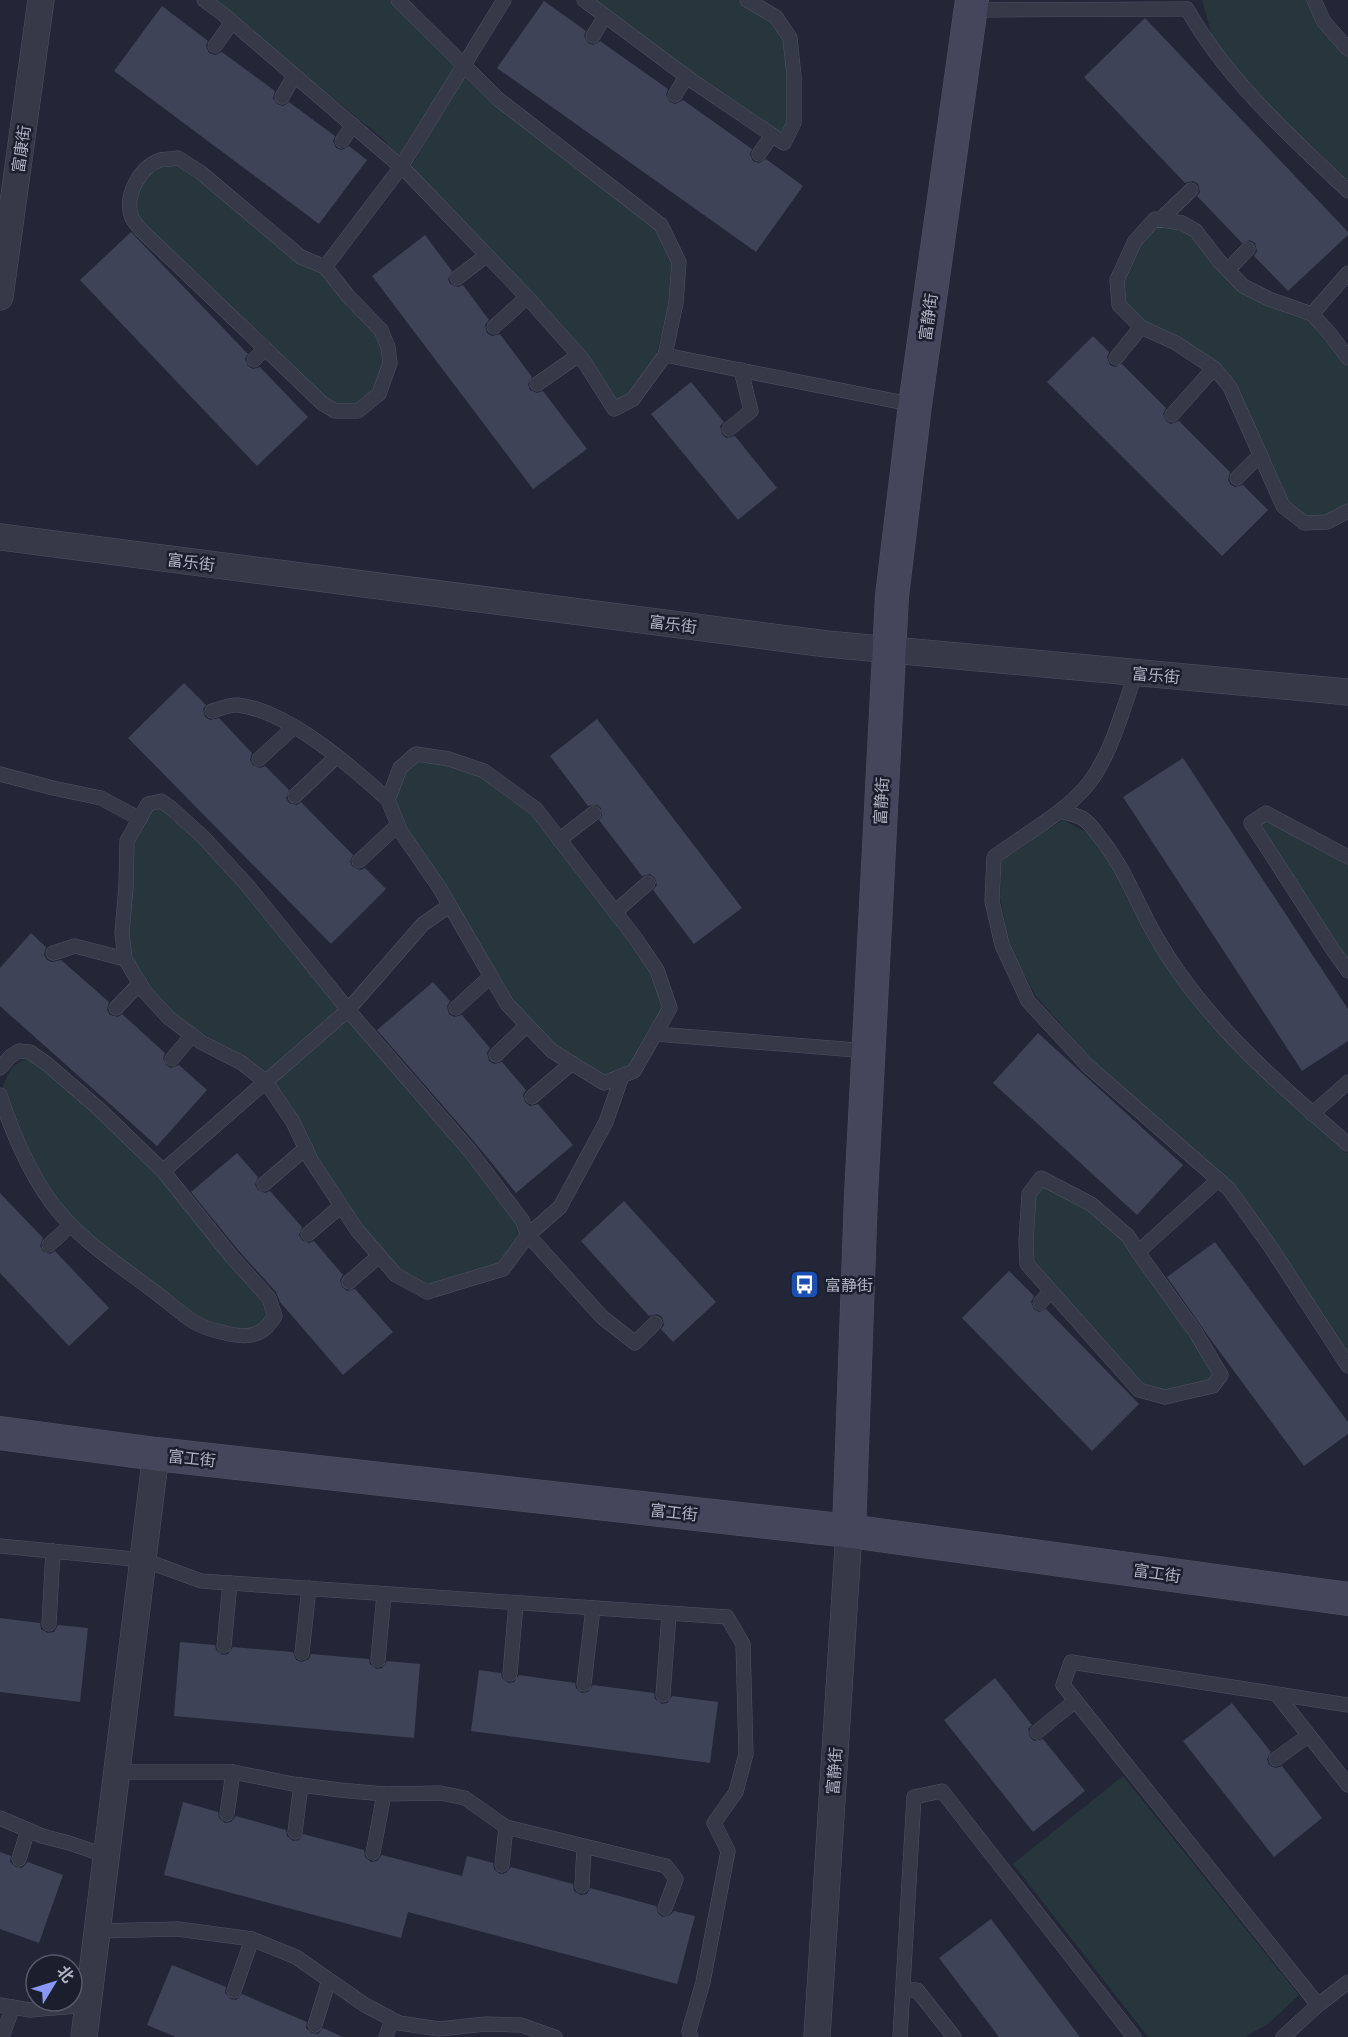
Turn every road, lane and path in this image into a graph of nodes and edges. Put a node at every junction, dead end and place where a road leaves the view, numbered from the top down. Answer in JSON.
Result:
{"nodes":[{"id":1,"x":41,"y":0,"type":"edge"},
{"id":2,"x":204,"y":0,"type":"edge"},
{"id":3,"x":398,"y":0,"type":"edge"},
{"id":4,"x":504,"y":0,"type":"edge"},
{"id":5,"x":584,"y":0,"type":"edge"},
{"id":6,"x":747,"y":0,"type":"edge"},
{"id":7,"x":1314,"y":0,"type":"edge"},
{"id":8,"x":971,"y":5,"type":"edge"},
{"id":9,"x":1190,"y":5,"type":"edge"},
{"id":10,"x":605,"y":16,"type":"junction"},
{"id":11,"x":232,"y":22,"type":"junction"},
{"id":12,"x":593,"y":36,"type":"dead end"},
{"id":13,"x":215,"y":46,"type":"dead end"},
{"id":14,"x":1348,"y":49,"type":"edge"},
{"id":15,"x":464,"y":64,"type":"junction"},
{"id":16,"x":294,"y":76,"type":"junction"},
{"id":17,"x":686,"y":77,"type":"junction"},
{"id":18,"x":675,"y":94,"type":"dead end"},
{"id":19,"x":282,"y":97,"type":"dead end"},
{"id":20,"x":352,"y":125,"type":"junction"},
{"id":21,"x":772,"y":135,"type":"junction"},
{"id":22,"x":342,"y":141,"type":"dead end"},
{"id":23,"x":759,"y":154,"type":"dead end"},
{"id":24,"x":401,"y":167,"type":"junction"},
{"id":25,"x":1191,"y":190,"type":"dead end"},
{"id":26,"x":1348,"y":191,"type":"edge"},
{"id":27,"x":1160,"y":219,"type":"junction"},
{"id":28,"x":1248,"y":249,"type":"dead end"},
{"id":29,"x":487,"y":255,"type":"junction"},
{"id":30,"x":325,"y":267,"type":"junction"},
{"id":31,"x":1228,"y":270,"type":"junction"},
{"id":32,"x":1348,"y":273,"type":"edge"},
{"id":33,"x":457,"y":278,"type":"dead end"},
{"id":34,"x":0,"y":297,"type":"edge"},
{"id":35,"x":527,"y":297,"type":"junction"},
{"id":36,"x":1312,"y":314,"type":"junction"},
{"id":37,"x":494,"y":327,"type":"dead end"},
{"id":38,"x":1141,"y":327,"type":"junction"},
{"id":39,"x":265,"y":348,"type":"junction"},
{"id":40,"x":579,"y":355,"type":"junction"},
{"id":41,"x":665,"y":355,"type":"junction"},
{"id":42,"x":1116,"y":358,"type":"dead end"},
{"id":43,"x":1348,"y":358,"type":"edge"},
{"id":44,"x":254,"y":360,"type":"dead end"},
{"id":45,"x":1214,"y":368,"type":"junction"},
{"id":46,"x":741,"y":370,"type":"junction"},
{"id":47,"x":537,"y":384,"type":"dead end"},
{"id":48,"x":915,"y":405,"type":"junction"},
{"id":49,"x":1172,"y":415,"type":"dead end"},
{"id":50,"x":729,"y":429,"type":"dead end"},
{"id":51,"x":1260,"y":455,"type":"junction"},
{"id":52,"x":1237,"y":478,"type":"dead end"},
{"id":53,"x":1348,"y":512,"type":"edge"},
{"id":54,"x":0,"y":537,"type":"edge"},
{"id":55,"x":888,"y":651,"type":"junction"},
{"id":56,"x":1136,"y":673,"type":"junction"},
{"id":57,"x":1348,"y":692,"type":"edge"},
{"id":58,"x":212,"y":711,"type":"dead end"},
{"id":59,"x":294,"y":727,"type":"junction"},
{"id":60,"x":336,"y":757,"type":"junction"},
{"id":61,"x":259,"y":759,"type":"dead end"},
{"id":62,"x":0,"y":774,"type":"edge"},
{"id":63,"x":295,"y":796,"type":"dead end"},
{"id":64,"x":388,"y":800,"type":"junction"},
{"id":65,"x":1060,"y":811,"type":"junction"},
{"id":66,"x":594,"y":813,"type":"dead end"},
{"id":67,"x":140,"y":819,"type":"junction"},
{"id":68,"x":398,"y":825,"type":"junction"},
{"id":69,"x":559,"y":840,"type":"junction"},
{"id":70,"x":1348,"y":857,"type":"edge"},
{"id":71,"x":359,"y":861,"type":"dead end"},
{"id":72,"x":648,"y":883,"type":"dead end"},
{"id":73,"x":449,"y":906,"type":"junction"},
{"id":74,"x":615,"y":912,"type":"junction"},
{"id":75,"x":53,"y":953,"type":"dead end"},
{"id":76,"x":125,"y":958,"type":"junction"},
{"id":77,"x":1348,"y":971,"type":"edge"},
{"id":78,"x":491,"y":976,"type":"junction"},
{"id":79,"x":140,"y":983,"type":"junction"},
{"id":80,"x":116,"y":1008,"type":"dead end"},
{"id":81,"x":456,"y":1008,"type":"dead end"},
{"id":82,"x":348,"y":1010,"type":"junction"},
{"id":83,"x":527,"y":1025,"type":"junction"},
{"id":84,"x":656,"y":1034,"type":"junction"},
{"id":85,"x":192,"y":1035,"type":"junction"},
{"id":86,"x":868,"y":1051,"type":"junction"},
{"id":87,"x":496,"y":1055,"type":"dead end"},
{"id":88,"x":172,"y":1059,"type":"dead end"},
{"id":89,"x":572,"y":1063,"type":"junction"},
{"id":90,"x":0,"y":1068,"type":"edge"},
{"id":91,"x":622,"y":1076,"type":"junction"},
{"id":92,"x":266,"y":1082,"type":"junction"},
{"id":93,"x":1348,"y":1082,"type":"edge"},
{"id":94,"x":0,"y":1095,"type":"edge"},
{"id":95,"x":532,"y":1097,"type":"dead end"},
{"id":96,"x":1312,"y":1114,"type":"junction"},
{"id":97,"x":1348,"y":1144,"type":"edge"},
{"id":98,"x":306,"y":1148,"type":"junction"},
{"id":99,"x":164,"y":1171,"type":"junction"},
{"id":100,"x":1218,"y":1180,"type":"junction"},
{"id":101,"x":264,"y":1184,"type":"dead end"},
{"id":102,"x":341,"y":1206,"type":"junction"},
{"id":103,"x":71,"y":1225,"type":"junction"},
{"id":104,"x":308,"y":1234,"type":"dead end"},
{"id":105,"x":528,"y":1235,"type":"junction"},
{"id":106,"x":49,"y":1245,"type":"dead end"},
{"id":107,"x":1138,"y":1252,"type":"junction"},
{"id":108,"x":379,"y":1256,"type":"junction"},
{"id":109,"x":349,"y":1282,"type":"dead end"},
{"id":110,"x":1051,"y":1291,"type":"junction"},
{"id":111,"x":1040,"y":1303,"type":"dead end"},
{"id":112,"x":655,"y":1323,"type":"dead end"},
{"id":113,"x":1348,"y":1366,"type":"edge"},
{"id":114,"x":0,"y":1433,"type":"edge"},
{"id":115,"x":156,"y":1454,"type":"junction"},
{"id":116,"x":849,"y":1532,"type":"junction"},
{"id":117,"x":0,"y":1546,"type":"edge"},
{"id":118,"x":53,"y":1551,"type":"junction"},
{"id":119,"x":144,"y":1560,"type":"junction"},
{"id":120,"x":230,"y":1583,"type":"junction"},
{"id":121,"x":309,"y":1588,"type":"junction"},
{"id":122,"x":384,"y":1594,"type":"junction"},
{"id":123,"x":1348,"y":1599,"type":"edge"},
{"id":124,"x":516,"y":1603,"type":"junction"},
{"id":125,"x":592,"y":1608,"type":"junction"},
{"id":126,"x":669,"y":1614,"type":"junction"},
{"id":127,"x":49,"y":1624,"type":"dead end"},
{"id":128,"x":224,"y":1646,"type":"dead end"},
{"id":129,"x":302,"y":1653,"type":"dead end"},
{"id":130,"x":378,"y":1660,"type":"dead end"},
{"id":131,"x":510,"y":1674,"type":"dead end"},
{"id":132,"x":584,"y":1684,"type":"dead end"},
{"id":133,"x":663,"y":1695,"type":"dead end"},
{"id":134,"x":1278,"y":1696,"type":"junction"},
{"id":135,"x":1075,"y":1701,"type":"junction"},
{"id":136,"x":1348,"y":1706,"type":"edge"},
{"id":137,"x":1037,"y":1732,"type":"dead end"},
{"id":138,"x":1309,"y":1735,"type":"junction"},
{"id":139,"x":1276,"y":1759,"type":"dead end"},
{"id":140,"x":118,"y":1772,"type":"junction"},
{"id":141,"x":233,"y":1772,"type":"junction"},
{"id":142,"x":301,"y":1785,"type":"junction"},
{"id":143,"x":1348,"y":1785,"type":"edge"},
{"id":144,"x":384,"y":1794,"type":"junction"},
{"id":145,"x":227,"y":1814,"type":"dead end"},
{"id":146,"x":0,"y":1818,"type":"edge"},
{"id":147,"x":506,"y":1827,"type":"junction"},
{"id":148,"x":28,"y":1830,"type":"junction"},
{"id":149,"x":295,"y":1832,"type":"dead end"},
{"id":150,"x":585,"y":1847,"type":"junction"},
{"id":151,"x":373,"y":1853,"type":"dead end"},
{"id":152,"x":107,"y":1856,"type":"junction"},
{"id":153,"x":19,"y":1859,"type":"dead end"},
{"id":154,"x":502,"y":1865,"type":"dead end"},
{"id":155,"x":582,"y":1886,"type":"dead end"},
{"id":156,"x":665,"y":1908,"type":"dead end"},
{"id":157,"x":98,"y":1931,"type":"junction"},
{"id":158,"x":252,"y":1939,"type":"junction"},
{"id":159,"x":329,"y":1980,"type":"junction"},
{"id":160,"x":1348,"y":1982,"type":"edge"},
{"id":161,"x":903,"y":1990,"type":"junction"},
{"id":162,"x":234,"y":1991,"type":"dead end"},
{"id":163,"x":88,"y":2005,"type":"junction"},
{"id":164,"x":1318,"y":2005,"type":"junction"},
{"id":165,"x":6,"y":2006,"type":"edge"},
{"id":166,"x":392,"y":2019,"type":"junction"},
{"id":167,"x":315,"y":2025,"type":"dead end"},
{"id":168,"x":519,"y":2031,"type":"edge"},
{"id":169,"x":2,"y":2037,"type":"edge"},
{"id":170,"x":84,"y":2037,"type":"edge"},
{"id":171,"x":386,"y":2037,"type":"edge"},
{"id":172,"x":555,"y":2037,"type":"edge"},
{"id":173,"x":691,"y":2037,"type":"edge"},
{"id":174,"x":818,"y":2037,"type":"edge"},
{"id":175,"x":900,"y":2037,"type":"edge"},
{"id":176,"x":954,"y":2037,"type":"edge"},
{"id":177,"x":1134,"y":2037,"type":"edge"},
{"id":178,"x":1283,"y":2037,"type":"edge"}],
"edges":[{"from":1,"to":34,"type":"street","name":"富康街"},
{"from":2,"to":11,"type":"lane"},
{"from":3,"to":15,"type":"lane"},
{"from":4,"to":15,"type":"lane"},
{"from":5,"to":10,"type":"lane"},
{"from":6,"to":21,"type":"lane"},
{"from":7,"to":14,"type":"lane"},
{"from":8,"to":9,"type":"lane"},
{"from":8,"to":48,"type":"street","name":"富静街"},
{"from":9,"to":26,"type":"lane"},
{"from":10,"to":12,"type":"lane"},
{"from":10,"to":17,"type":"lane"},
{"from":11,"to":13,"type":"lane"},
{"from":11,"to":16,"type":"lane"},
{"from":15,"to":24,"type":"lane"},
{"from":15,"to":41,"type":"lane"},
{"from":16,"to":19,"type":"lane"},
{"from":16,"to":20,"type":"lane"},
{"from":17,"to":18,"type":"lane"},
{"from":17,"to":21,"type":"lane"},
{"from":20,"to":22,"type":"lane"},
{"from":20,"to":24,"type":"lane"},
{"from":21,"to":23,"type":"lane"},
{"from":24,"to":29,"type":"lane"},
{"from":24,"to":30,"type":"lane"},
{"from":25,"to":27,"type":"lane"},
{"from":27,"to":31,"type":"lane"},
{"from":27,"to":38,"type":"lane"},
{"from":28,"to":31,"type":"lane"},
{"from":29,"to":33,"type":"lane"},
{"from":29,"to":35,"type":"lane"},
{"from":30,"to":39,"type":"lane"},
{"from":30,"to":39,"type":"lane"},
{"from":31,"to":36,"type":"lane"},
{"from":32,"to":36,"type":"lane"},
{"from":35,"to":37,"type":"lane"},
{"from":35,"to":40,"type":"lane"},
{"from":36,"to":43,"type":"lane"},
{"from":38,"to":42,"type":"lane"},
{"from":38,"to":45,"type":"lane"},
{"from":39,"to":44,"type":"lane"},
{"from":40,"to":41,"type":"lane"},
{"from":40,"to":47,"type":"lane"},
{"from":41,"to":46,"type":"lane"},
{"from":45,"to":49,"type":"lane"},
{"from":45,"to":51,"type":"lane"},
{"from":46,"to":48,"type":"lane"},
{"from":46,"to":50,"type":"lane"},
{"from":48,"to":55,"type":"street","name":"富静街"},
{"from":51,"to":52,"type":"lane"},
{"from":51,"to":53,"type":"lane"},
{"from":54,"to":55,"type":"street","name":"富乐街"},
{"from":55,"to":56,"type":"street","name":"富乐街"},
{"from":55,"to":86,"type":"street","name":"富静街"},
{"from":56,"to":57,"type":"street","name":"富乐街"},
{"from":56,"to":65,"type":"lane"},
{"from":58,"to":59,"type":"lane"},
{"from":59,"to":60,"type":"lane"},
{"from":59,"to":61,"type":"lane"},
{"from":60,"to":63,"type":"lane"},
{"from":60,"to":64,"type":"lane"},
{"from":62,"to":67,"type":"lane"},
{"from":64,"to":68,"type":"lane"},
{"from":64,"to":69,"type":"lane"},
{"from":65,"to":96,"type":"lane"},
{"from":65,"to":100,"type":"lane"},
{"from":66,"to":69,"type":"lane"},
{"from":67,"to":76,"type":"lane"},
{"from":67,"to":82,"type":"lane"},
{"from":68,"to":71,"type":"lane"},
{"from":68,"to":73,"type":"lane"},
{"from":69,"to":74,"type":"lane"},
{"from":70,"to":77,"type":"lane"},
{"from":72,"to":74,"type":"lane"},
{"from":73,"to":78,"type":"lane"},
{"from":73,"to":82,"type":"lane"},
{"from":74,"to":84,"type":"lane"},
{"from":75,"to":76,"type":"lane"},
{"from":76,"to":79,"type":"lane"},
{"from":78,"to":81,"type":"lane"},
{"from":78,"to":83,"type":"lane"},
{"from":79,"to":80,"type":"lane"},
{"from":79,"to":85,"type":"lane"},
{"from":82,"to":92,"type":"lane"},
{"from":82,"to":105,"type":"lane"},
{"from":83,"to":87,"type":"lane"},
{"from":83,"to":89,"type":"lane"},
{"from":84,"to":86,"type":"lane"},
{"from":84,"to":91,"type":"lane"},
{"from":85,"to":88,"type":"lane"},
{"from":85,"to":92,"type":"lane"},
{"from":86,"to":116,"type":"street","name":"富静街"},
{"from":89,"to":91,"type":"lane"},
{"from":89,"to":95,"type":"lane"},
{"from":90,"to":99,"type":"lane"},
{"from":91,"to":105,"type":"lane"},
{"from":92,"to":98,"type":"lane"},
{"from":92,"to":99,"type":"lane"},
{"from":93,"to":96,"type":"lane"},
{"from":94,"to":103,"type":"lane"},
{"from":96,"to":97,"type":"lane"},
{"from":98,"to":101,"type":"lane"},
{"from":98,"to":102,"type":"lane"},
{"from":99,"to":103,"type":"lane"},
{"from":100,"to":107,"type":"lane"},
{"from":100,"to":113,"type":"lane"},
{"from":102,"to":104,"type":"lane"},
{"from":102,"to":108,"type":"lane"},
{"from":103,"to":106,"type":"lane"},
{"from":105,"to":108,"type":"lane"},
{"from":105,"to":112,"type":"lane"},
{"from":107,"to":110,"type":"lane"},
{"from":107,"to":110,"type":"lane"},
{"from":108,"to":109,"type":"lane"},
{"from":110,"to":111,"type":"lane"},
{"from":114,"to":115,"type":"street","name":"富工街"},
{"from":115,"to":116,"type":"street","name":"富工街"},
{"from":115,"to":119,"type":"street"},
{"from":116,"to":123,"type":"street","name":"富工街"},
{"from":116,"to":174,"type":"street","name":"富静街"},
{"from":117,"to":118,"type":"lane"},
{"from":118,"to":119,"type":"lane"},
{"from":118,"to":127,"type":"lane"},
{"from":119,"to":120,"type":"lane"},
{"from":119,"to":140,"type":"street"},
{"from":120,"to":121,"type":"lane"},
{"from":120,"to":128,"type":"lane"},
{"from":121,"to":122,"type":"lane"},
{"from":121,"to":129,"type":"lane"},
{"from":122,"to":124,"type":"lane"},
{"from":122,"to":130,"type":"lane"},
{"from":124,"to":125,"type":"lane"},
{"from":124,"to":131,"type":"lane"},
{"from":125,"to":126,"type":"lane"},
{"from":125,"to":132,"type":"lane"},
{"from":126,"to":133,"type":"lane"},
{"from":126,"to":173,"type":"lane"},
{"from":134,"to":135,"type":"lane"},
{"from":134,"to":136,"type":"lane"},
{"from":134,"to":138,"type":"lane"},
{"from":135,"to":137,"type":"lane"},
{"from":135,"to":164,"type":"lane"},
{"from":138,"to":139,"type":"lane"},
{"from":138,"to":143,"type":"lane"},
{"from":140,"to":141,"type":"lane"},
{"from":140,"to":152,"type":"street"},
{"from":141,"to":142,"type":"lane"},
{"from":141,"to":145,"type":"lane"},
{"from":142,"to":144,"type":"lane"},
{"from":142,"to":149,"type":"lane"},
{"from":144,"to":147,"type":"lane"},
{"from":144,"to":151,"type":"lane"},
{"from":146,"to":148,"type":"lane"},
{"from":147,"to":150,"type":"lane"},
{"from":147,"to":154,"type":"lane"},
{"from":148,"to":152,"type":"lane"},
{"from":148,"to":153,"type":"lane"},
{"from":150,"to":155,"type":"lane"},
{"from":150,"to":156,"type":"lane"},
{"from":152,"to":157,"type":"street"},
{"from":157,"to":158,"type":"lane"},
{"from":157,"to":163,"type":"street"},
{"from":158,"to":159,"type":"lane"},
{"from":158,"to":162,"type":"lane"},
{"from":159,"to":166,"type":"lane"},
{"from":159,"to":167,"type":"lane"},
{"from":160,"to":164,"type":"lane"},
{"from":161,"to":175,"type":"lane"},
{"from":161,"to":176,"type":"lane"},
{"from":161,"to":177,"type":"lane"},
{"from":163,"to":165,"type":"lane"},
{"from":163,"to":170,"type":"street"},
{"from":164,"to":178,"type":"lane"},
{"from":165,"to":169,"type":"lane"},
{"from":166,"to":168,"type":"lane"},
{"from":166,"to":171,"type":"lane"},
{"from":168,"to":172,"type":"lane"}]}
